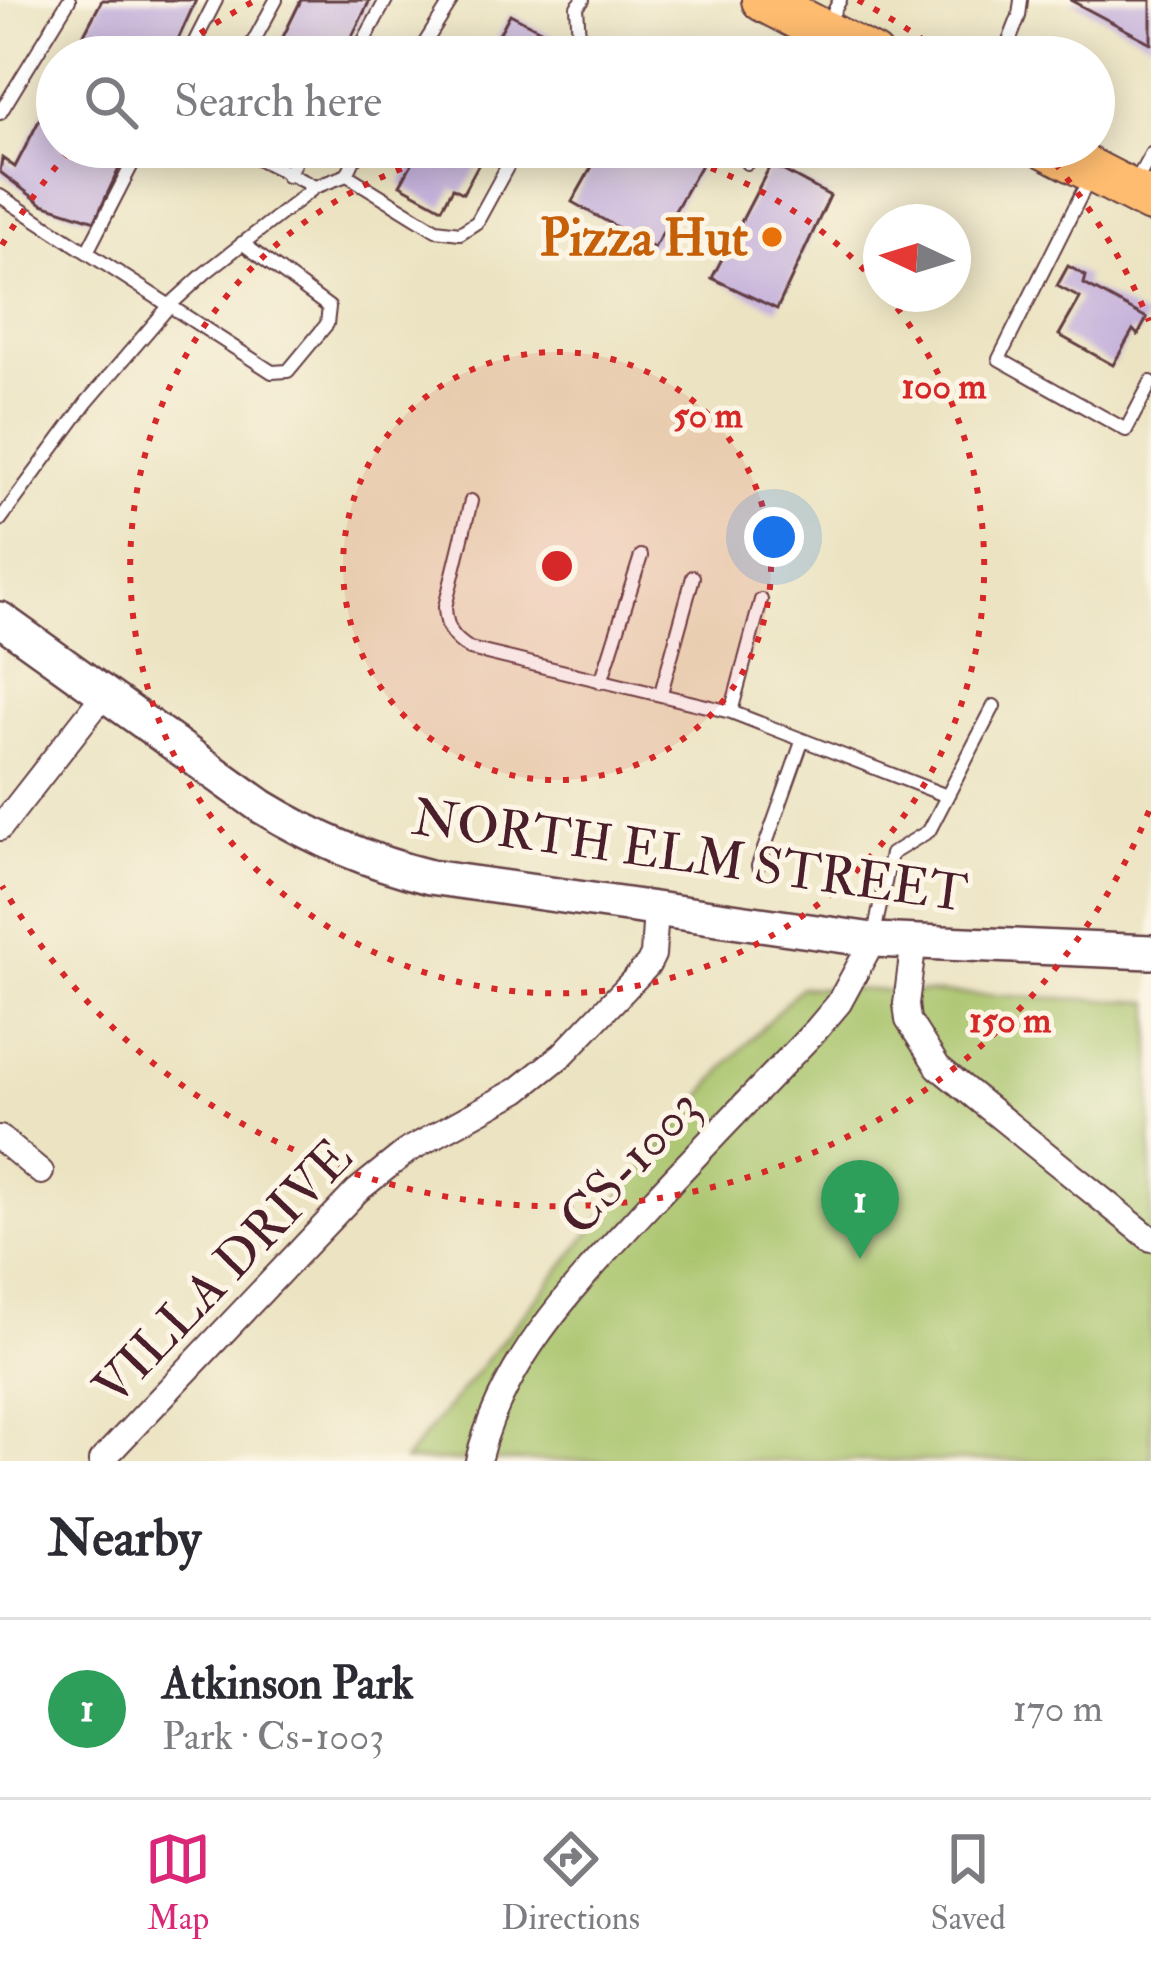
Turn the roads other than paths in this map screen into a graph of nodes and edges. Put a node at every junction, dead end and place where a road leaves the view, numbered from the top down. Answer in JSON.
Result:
{"nodes":[{"id":1,"x":69,"y":0,"type":"edge"},
{"id":2,"x":216,"y":0,"type":"edge"},
{"id":3,"x":276,"y":0,"type":"edge"},
{"id":4,"x":386,"y":0,"type":"edge"},
{"id":5,"x":452,"y":0,"type":"edge"},
{"id":6,"x":563,"y":0,"type":"edge"},
{"id":7,"x":764,"y":0,"type":"edge"},
{"id":8,"x":1022,"y":0,"type":"edge"},
{"id":9,"x":580,"y":4,"type":"edge"},
{"id":10,"x":824,"y":30,"type":"edge"},
{"id":11,"x":47,"y":36,"type":"edge"},
{"id":12,"x":198,"y":36,"type":"edge"},
{"id":13,"x":256,"y":36,"type":"edge"},
{"id":14,"x":366,"y":36,"type":"edge"},
{"id":15,"x":429,"y":36,"type":"edge"},
{"id":16,"x":579,"y":36,"type":"edge"},
{"id":17,"x":1011,"y":36,"type":"edge"},
{"id":18,"x":36,"y":54,"type":"edge"},
{"id":19,"x":0,"y":112,"type":"edge"},
{"id":20,"x":130,"y":168,"type":"edge"},
{"id":21,"x":272,"y":168,"type":"edge"},
{"id":22,"x":291,"y":168,"type":"edge"},
{"id":23,"x":350,"y":168,"type":"edge"},
{"id":24,"x":507,"y":168,"type":"edge"},
{"id":25,"x":1085,"y":168,"type":"edge"},
{"id":26,"x":1093,"y":172,"type":"junction"},
{"id":27,"x":347,"y":175,"type":"junction"},
{"id":28,"x":286,"y":176,"type":"junction"},
{"id":29,"x":1144,"y":182,"type":"edge"},
{"id":30,"x":315,"y":187,"type":"junction"},
{"id":31,"x":0,"y":196,"type":"edge"},
{"id":32,"x":242,"y":243,"type":"junction"},
{"id":33,"x":88,"y":250,"type":"junction"},
{"id":34,"x":171,"y":304,"type":"junction"},
{"id":35,"x":1151,"y":382,"type":"edge"},
{"id":36,"x":471,"y":501,"type":"dead end"},
{"id":37,"x":0,"y":520,"type":"edge"},
{"id":38,"x":641,"y":556,"type":"dead end"},
{"id":39,"x":693,"y":578,"type":"dead end"},
{"id":40,"x":761,"y":600,"type":"dead end"},
{"id":41,"x":0,"y":620,"type":"edge"},
{"id":42,"x":601,"y":682,"type":"junction"},
{"id":43,"x":661,"y":693,"type":"junction"},
{"id":44,"x":103,"y":696,"type":"junction"},
{"id":45,"x":994,"y":706,"type":"dead end"},
{"id":46,"x":731,"y":712,"type":"junction"},
{"id":47,"x":802,"y":742,"type":"junction"},
{"id":48,"x":947,"y":796,"type":"junction"},
{"id":49,"x":0,"y":828,"type":"edge"},
{"id":50,"x":758,"y":866,"type":"dead end"},
{"id":51,"x":656,"y":908,"type":"junction"},
{"id":52,"x":873,"y":940,"type":"junction"},
{"id":53,"x":914,"y":940,"type":"junction"},
{"id":54,"x":1151,"y":952,"type":"edge"},
{"id":55,"x":0,"y":1138,"type":"edge"},
{"id":56,"x":41,"y":1172,"type":"dead end"},
{"id":57,"x":1151,"y":1239,"type":"edge"},
{"id":58,"x":100,"y":1461,"type":"edge"},
{"id":59,"x":478,"y":1461,"type":"edge"}],
"edges":[{"from":1,"to":11,"type":"lane"},
{"from":2,"to":12,"type":"lane"},
{"from":3,"to":13,"type":"lane"},
{"from":4,"to":14,"type":"lane"},
{"from":5,"to":15,"type":"lane"},
{"from":6,"to":9,"type":"lane"},
{"from":7,"to":10,"type":"highway"},
{"from":8,"to":17,"type":"lane"},
{"from":9,"to":16,"type":"lane"},
{"from":18,"to":19,"type":"lane"},
{"from":20,"to":33,"type":"lane"},
{"from":21,"to":28,"type":"lane"},
{"from":22,"to":28,"type":"lane"},
{"from":23,"to":27,"type":"lane"},
{"from":24,"to":27,"type":"lane"},
{"from":25,"to":26,"type":"highway"},
{"from":26,"to":29,"type":"highway"},
{"from":26,"to":35,"type":"lane"},
{"from":27,"to":30,"type":"lane"},
{"from":28,"to":30,"type":"lane"},
{"from":30,"to":32,"type":"lane"},
{"from":31,"to":33,"type":"lane"},
{"from":32,"to":34,"type":"lane"},
{"from":32,"to":34,"type":"lane"},
{"from":33,"to":34,"type":"lane"},
{"from":34,"to":37,"type":"lane"},
{"from":36,"to":42,"type":"lane"},
{"from":38,"to":42,"type":"lane"},
{"from":39,"to":43,"type":"lane"},
{"from":40,"to":46,"type":"lane"},
{"from":41,"to":44,"type":"street","name":"NORTH ELM STREET"},
{"from":42,"to":43,"type":"lane"},
{"from":43,"to":46,"type":"lane"},
{"from":44,"to":49,"type":"street"},
{"from":44,"to":51,"type":"street","name":"NORTH ELM STREET"},
{"from":45,"to":48,"type":"lane"},
{"from":46,"to":47,"type":"lane"},
{"from":47,"to":48,"type":"lane"},
{"from":47,"to":50,"type":"lane"},
{"from":48,"to":52,"type":"lane"},
{"from":51,"to":52,"type":"street","name":"NORTH ELM STREET"},
{"from":51,"to":58,"type":"street","name":"VILLA DRIVE"},
{"from":52,"to":53,"type":"street","name":"NORTH ELM STREET"},
{"from":52,"to":59,"type":"street","name":"CS-1003"},
{"from":53,"to":54,"type":"street","name":"NORTH ELM STREET"},
{"from":53,"to":57,"type":"street"},
{"from":55,"to":56,"type":"street"}]}
